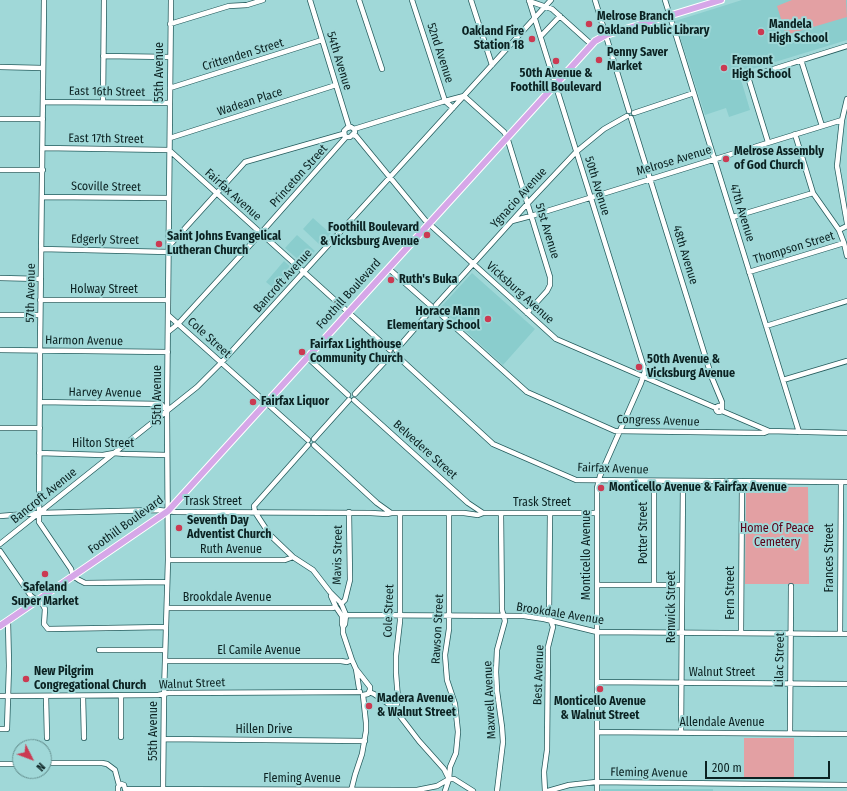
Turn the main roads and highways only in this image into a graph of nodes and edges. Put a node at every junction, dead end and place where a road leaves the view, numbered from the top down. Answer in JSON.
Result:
{"nodes":[{"id":1,"x":721,"y":0,"type":"edge"},
{"id":2,"x":0,"y":626,"type":"edge"}],
"edges":[{"from":1,"to":2,"type":"main road","name":"Foothill Boulevard"}]}
